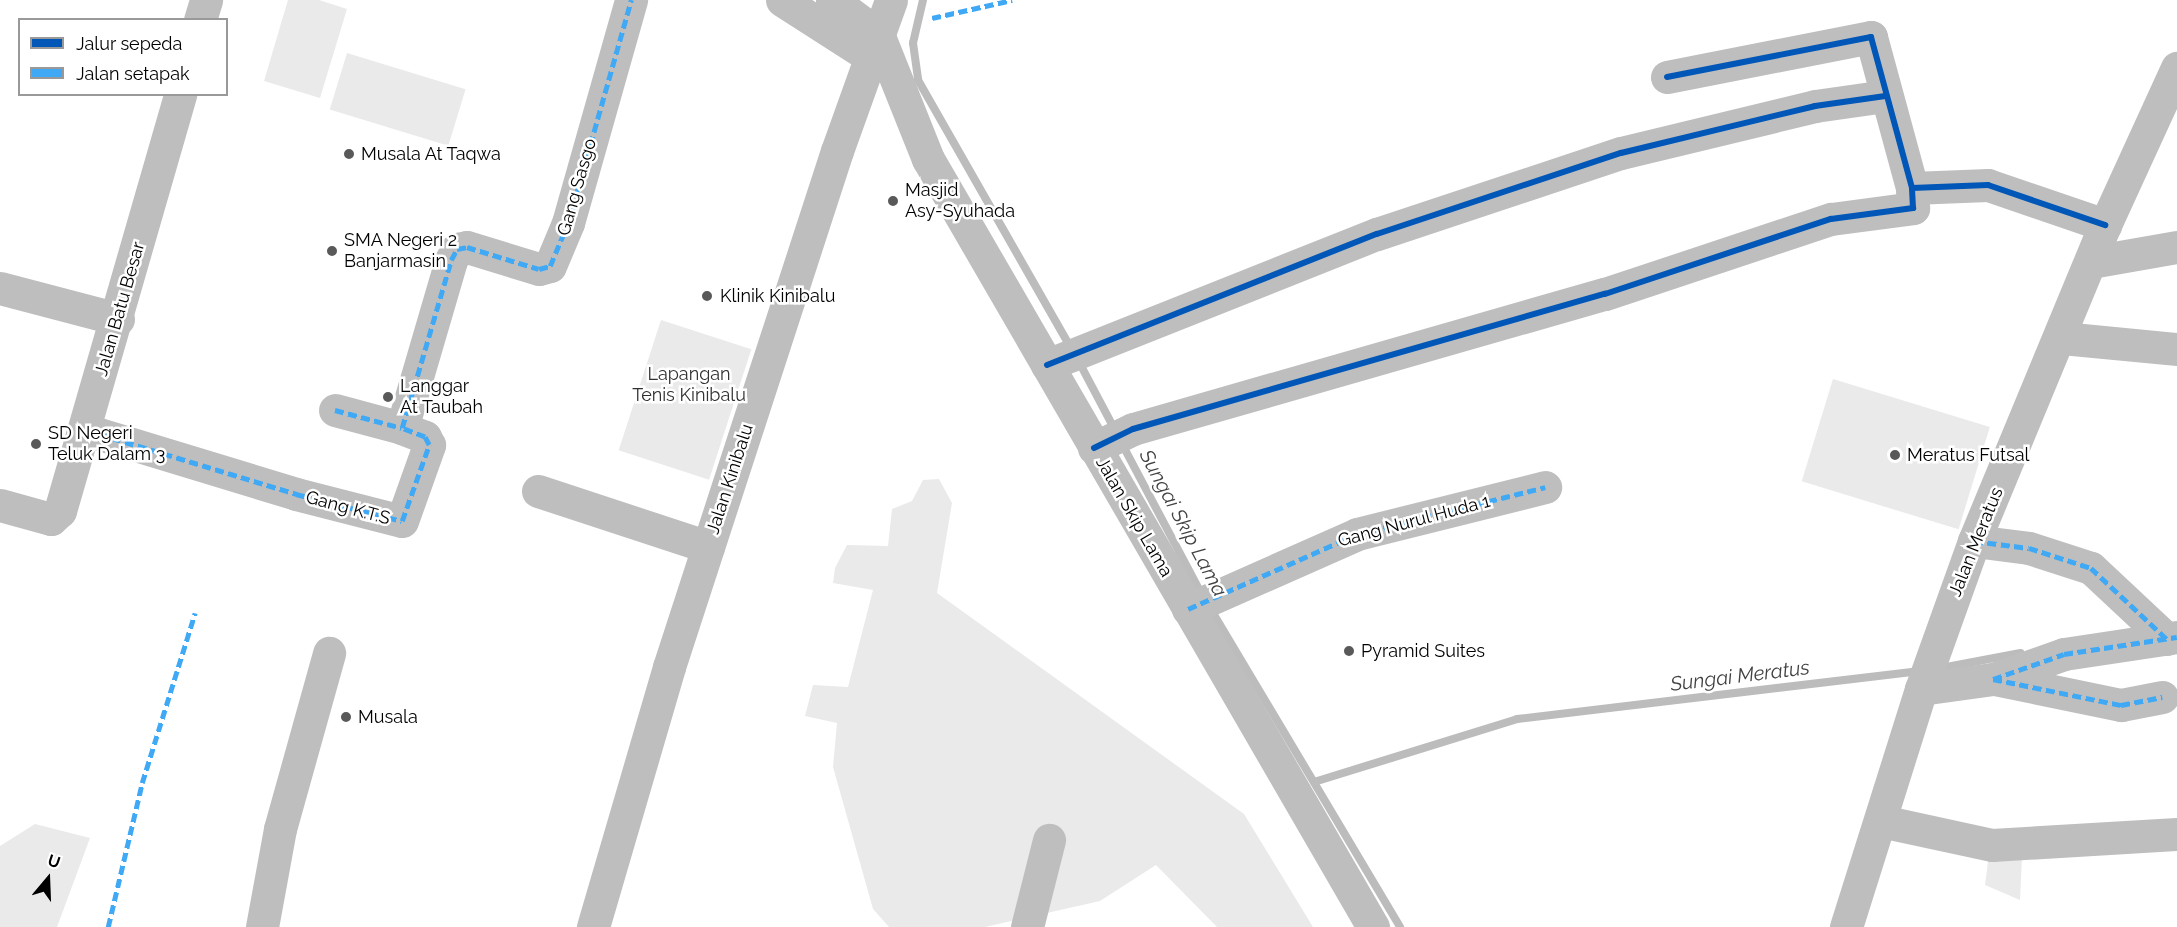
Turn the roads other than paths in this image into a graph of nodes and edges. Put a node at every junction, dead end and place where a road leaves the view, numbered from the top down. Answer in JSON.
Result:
{"nodes":[{"id":1,"x":206,"y":0,"type":"edge"},
{"id":2,"x":631,"y":0,"type":"edge"},
{"id":3,"x":782,"y":0,"type":"edge"},
{"id":4,"x":832,"y":0,"type":"edge"},
{"id":5,"x":891,"y":0,"type":"edge"},
{"id":6,"x":201,"y":18,"type":"edge"},
{"id":7,"x":879,"y":54,"type":"junction"},
{"id":8,"x":2177,"y":68,"type":"edge"},
{"id":9,"x":1667,"y":77,"type":"dead end"},
{"id":10,"x":179,"y":96,"type":"edge"},
{"id":11,"x":1885,"y":96,"type":"junction"},
{"id":12,"x":1912,"y":188,"type":"junction"},
{"id":13,"x":2105,"y":225,"type":"junction"},
{"id":14,"x":2177,"y":247,"type":"edge"},
{"id":15,"x":2091,"y":262,"type":"junction"},
{"id":16,"x":0,"y":288,"type":"edge"},
{"id":17,"x":118,"y":319,"type":"junction"},
{"id":18,"x":2062,"y":338,"type":"junction"},
{"id":19,"x":2177,"y":349,"type":"edge"},
{"id":20,"x":1061,"y":359,"type":"junction"},
{"id":21,"x":335,"y":410,"type":"dead end"},
{"id":22,"x":402,"y":428,"type":"junction"},
{"id":23,"x":86,"y":430,"type":"junction"},
{"id":24,"x":1097,"y":446,"type":"junction"},
{"id":25,"x":1545,"y":488,"type":"dead end"},
{"id":26,"x":538,"y":491,"type":"dead end"},
{"id":27,"x":0,"y":505,"type":"edge"},
{"id":28,"x":1974,"y":541,"type":"junction"},
{"id":29,"x":708,"y":547,"type":"junction"},
{"id":30,"x":1202,"y":602,"type":"junction"},
{"id":31,"x":2164,"y":633,"type":"edge"},
{"id":32,"x":329,"y":653,"type":"dead end"},
{"id":33,"x":1927,"y":672,"type":"junction"},
{"id":34,"x":1993,"y":679,"type":"junction"},
{"id":35,"x":2162,"y":697,"type":"dead end"},
{"id":36,"x":1881,"y":821,"type":"junction"},
{"id":37,"x":2177,"y":834,"type":"edge"},
{"id":38,"x":1049,"y":840,"type":"dead end"},
{"id":39,"x":262,"y":927,"type":"edge"},
{"id":40,"x":592,"y":927,"type":"edge"},
{"id":41,"x":1027,"y":927,"type":"edge"},
{"id":42,"x":1373,"y":927,"type":"edge"},
{"id":43,"x":1846,"y":927,"type":"edge"}],
"edges":[{"from":1,"to":6,"type":"street"},
{"from":2,"to":22,"type":"street","name":"Gang Sasgo"},
{"from":3,"to":7,"type":"street"},
{"from":4,"to":7,"type":"street"},
{"from":5,"to":7,"type":"street","name":"Jalan Kinibalu"},
{"from":7,"to":20,"type":"street","name":"Jalan Skip Lama"},
{"from":7,"to":29,"type":"street","name":"Jalan Kinibalu"},
{"from":8,"to":13,"type":"street","name":"Jalan Meratus"},
{"from":9,"to":11,"type":"street"},
{"from":10,"to":17,"type":"street","name":"Jalan Batu Besar"},
{"from":11,"to":12,"type":"street"},
{"from":11,"to":20,"type":"street"},
{"from":12,"to":13,"type":"street"},
{"from":12,"to":24,"type":"street"},
{"from":13,"to":15,"type":"street","name":"Jalan Meratus"},
{"from":14,"to":15,"type":"street"},
{"from":15,"to":18,"type":"street","name":"Jalan Meratus"},
{"from":16,"to":17,"type":"street"},
{"from":17,"to":23,"type":"street","name":"Jalan Batu Besar"},
{"from":18,"to":19,"type":"street"},
{"from":18,"to":28,"type":"street","name":"Jalan Meratus"},
{"from":20,"to":24,"type":"street","name":"Jalan Skip Lama"},
{"from":21,"to":22,"type":"street","name":"Gang K.T.S"},
{"from":22,"to":23,"type":"street","name":"Gang K.T.S"},
{"from":23,"to":27,"type":"street","name":"Jalan Batu Besar"},
{"from":24,"to":30,"type":"street","name":"Jalan Skip Lama"},
{"from":25,"to":30,"type":"street","name":"Gang Nurul Huda 1"},
{"from":26,"to":29,"type":"street"},
{"from":28,"to":31,"type":"street"},
{"from":28,"to":33,"type":"street","name":"Jalan Meratus"},
{"from":29,"to":40,"type":"street","name":"Jalan Kinibalu"},
{"from":30,"to":42,"type":"street","name":"Jalan Skip Lama"},
{"from":31,"to":34,"type":"street"},
{"from":32,"to":39,"type":"street"},
{"from":33,"to":34,"type":"street"},
{"from":33,"to":36,"type":"street","name":"Jalan Meratus"},
{"from":34,"to":35,"type":"street"},
{"from":36,"to":37,"type":"street"},
{"from":36,"to":43,"type":"street","name":"Jalan Meratus"},
{"from":38,"to":41,"type":"street"}]}
